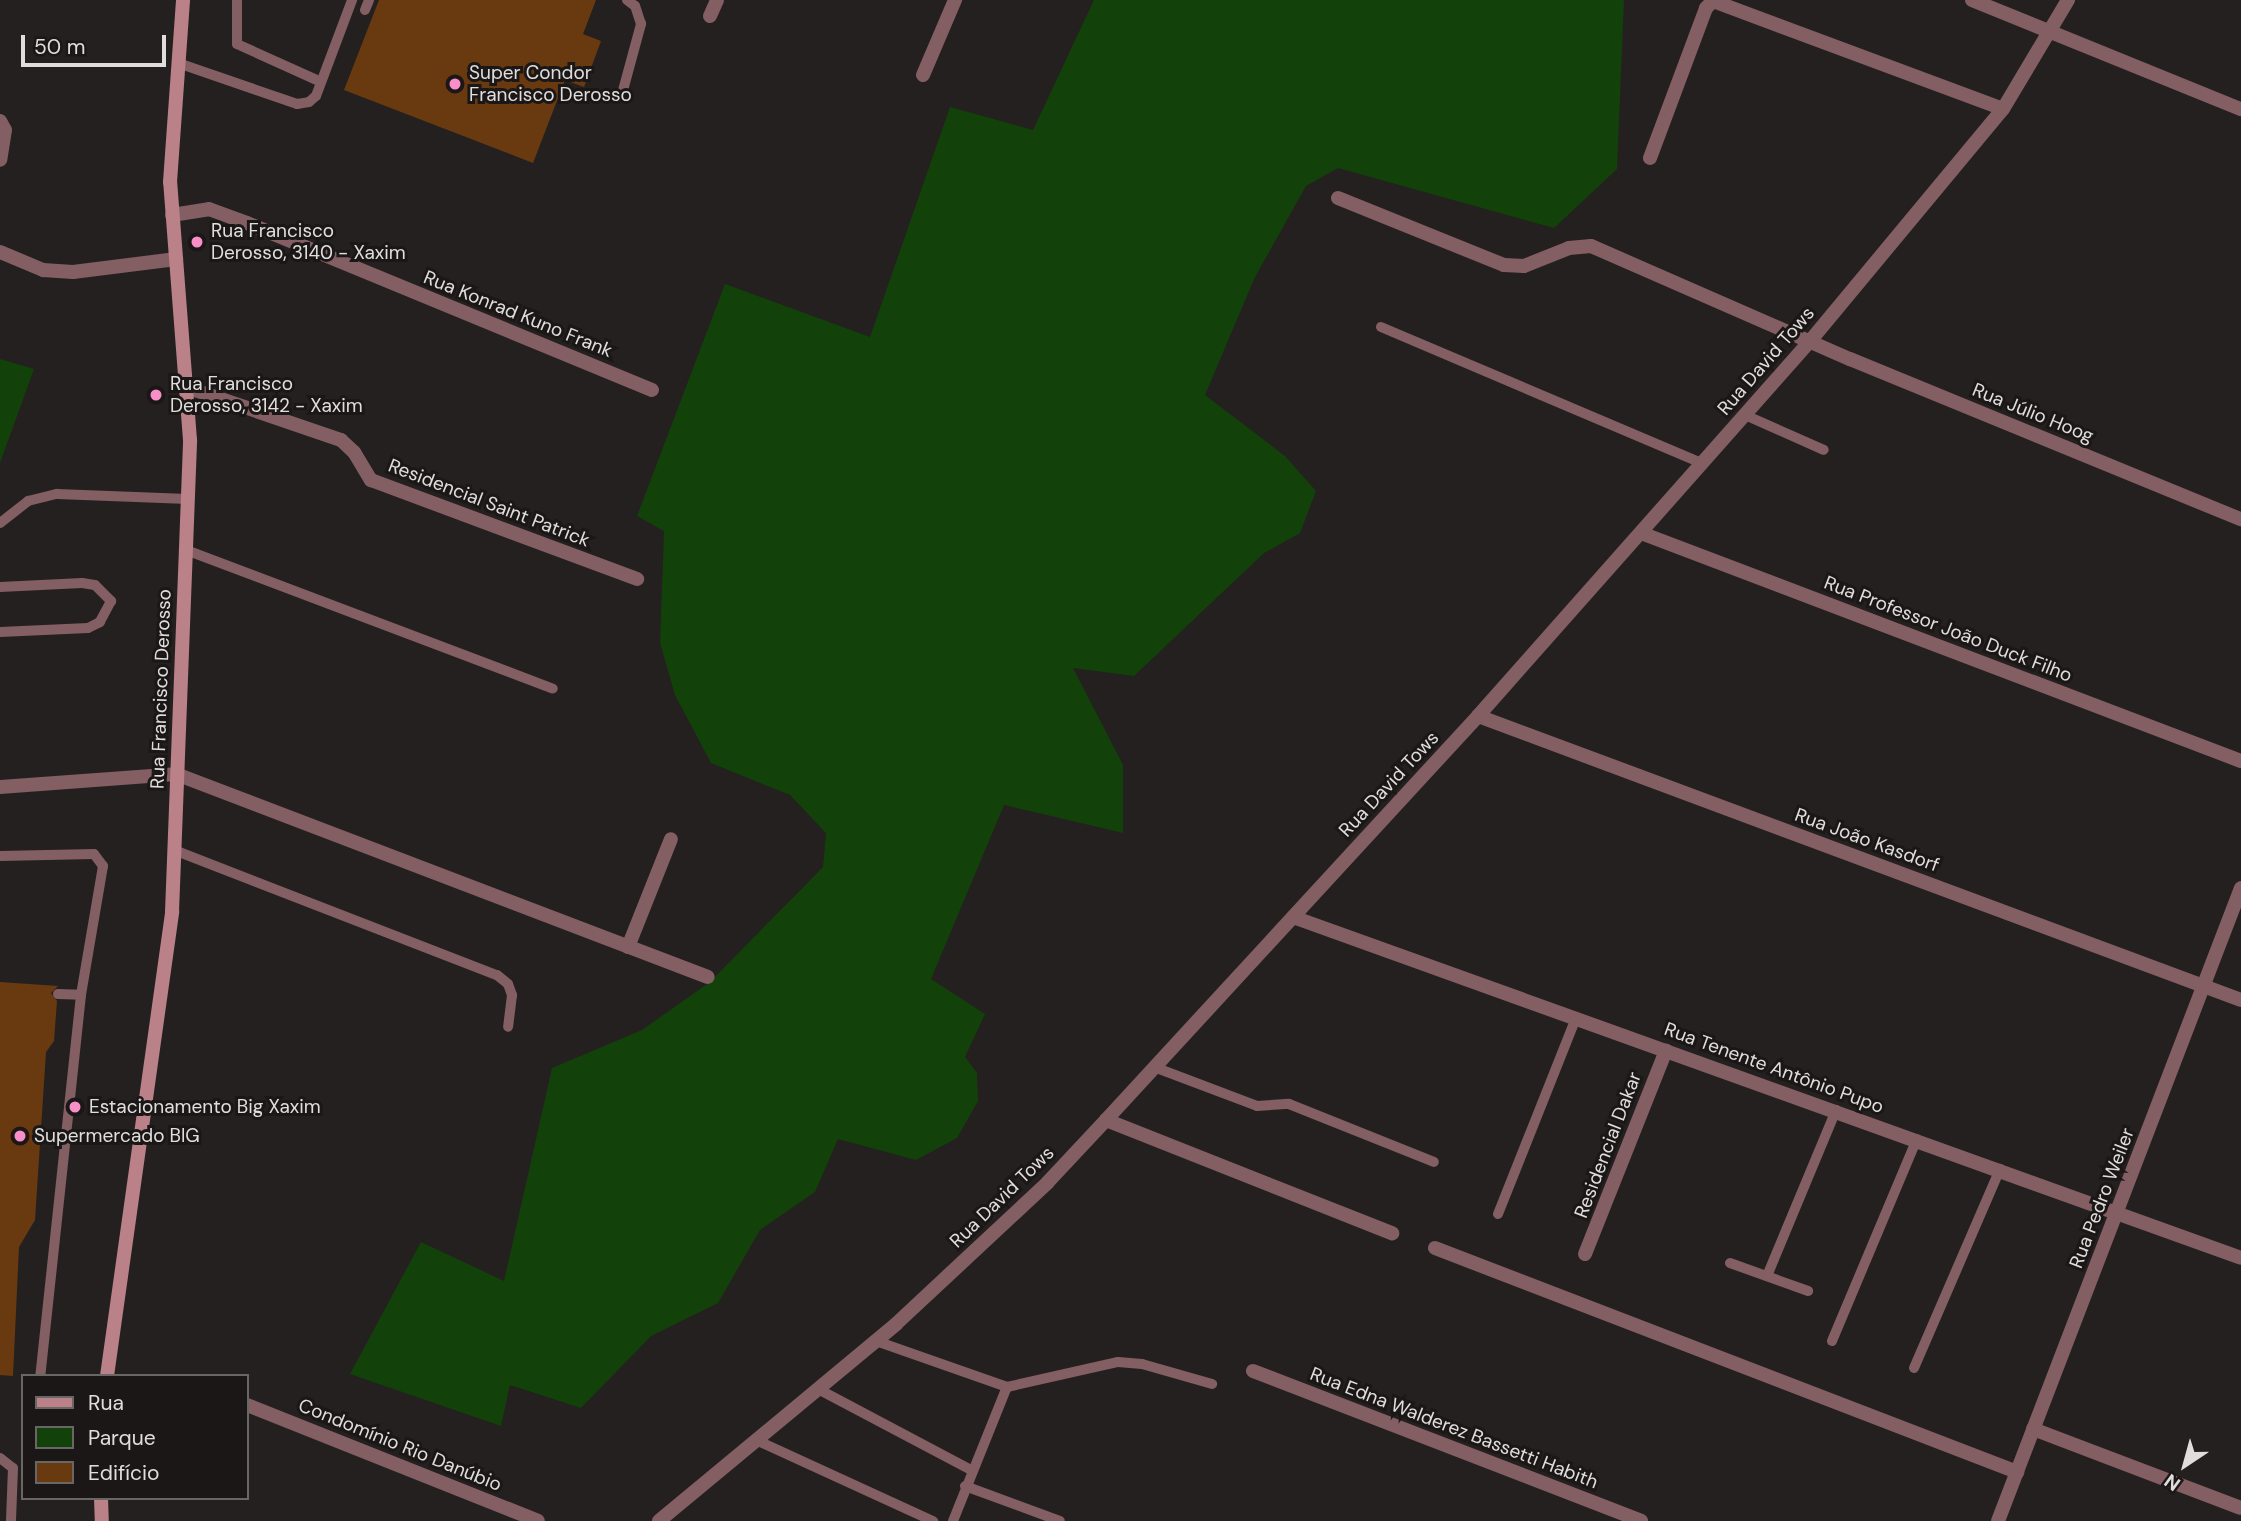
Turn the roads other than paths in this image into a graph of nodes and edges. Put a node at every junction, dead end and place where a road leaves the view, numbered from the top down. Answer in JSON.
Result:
{"nodes":[{"id":1,"x":183,"y":0,"type":"edge"},
{"id":2,"x":237,"y":0,"type":"edge"},
{"id":3,"x":352,"y":0,"type":"edge"},
{"id":4,"x":627,"y":0,"type":"edge"},
{"id":5,"x":717,"y":0,"type":"edge"},
{"id":6,"x":954,"y":0,"type":"edge"},
{"id":7,"x":1972,"y":0,"type":"edge"},
{"id":8,"x":2068,"y":0,"type":"edge"},
{"id":9,"x":710,"y":16,"type":"dead end"},
{"id":10,"x":2052,"y":30,"type":"junction"},
{"id":11,"x":178,"y":63,"type":"junction"},
{"id":12,"x":923,"y":75,"type":"dead end"},
{"id":13,"x":321,"y":82,"type":"junction"},
{"id":14,"x":622,"y":94,"type":"dead end"},
{"id":15,"x":2003,"y":109,"type":"junction"},
{"id":16,"x":2241,"y":109,"type":"edge"},
{"id":17,"x":0,"y":121,"type":"edge"},
{"id":18,"x":1650,"y":158,"type":"dead end"},
{"id":19,"x":0,"y":159,"type":"edge"},
{"id":20,"x":1338,"y":198,"type":"dead end"},
{"id":21,"x":172,"y":215,"type":"junction"},
{"id":22,"x":0,"y":252,"type":"edge"},
{"id":23,"x":176,"y":259,"type":"junction"},
{"id":24,"x":1381,"y":327,"type":"dead end"},
{"id":25,"x":1811,"y":340,"type":"junction"},
{"id":26,"x":186,"y":387,"type":"junction"},
{"id":27,"x":652,"y":390,"type":"dead end"},
{"id":28,"x":1745,"y":415,"type":"junction"},
{"id":29,"x":1824,"y":450,"type":"dead end"},
{"id":30,"x":1702,"y":463,"type":"junction"},
{"id":31,"x":188,"y":499,"type":"junction"},
{"id":32,"x":2241,"y":519,"type":"edge"},
{"id":33,"x":0,"y":523,"type":"edge"},
{"id":34,"x":1641,"y":533,"type":"junction"},
{"id":35,"x":186,"y":550,"type":"junction"},
{"id":36,"x":636,"y":579,"type":"dead end"},
{"id":37,"x":0,"y":587,"type":"edge"},
{"id":38,"x":0,"y":632,"type":"edge"},
{"id":39,"x":553,"y":689,"type":"dead end"},
{"id":40,"x":1479,"y":716,"type":"junction"},
{"id":41,"x":2241,"y":761,"type":"edge"},
{"id":42,"x":176,"y":774,"type":"junction"},
{"id":43,"x":0,"y":787,"type":"edge"},
{"id":44,"x":671,"y":839,"type":"dead end"},
{"id":45,"x":174,"y":850,"type":"junction"},
{"id":46,"x":0,"y":856,"type":"edge"},
{"id":47,"x":2241,"y":888,"type":"edge"},
{"id":48,"x":1293,"y":917,"type":"junction"},
{"id":49,"x":628,"y":947,"type":"junction"},
{"id":50,"x":708,"y":977,"type":"dead end"},
{"id":51,"x":2204,"y":985,"type":"junction"},
{"id":52,"x":58,"y":994,"type":"dead end"},
{"id":53,"x":81,"y":995,"type":"junction"},
{"id":54,"x":2241,"y":1000,"type":"edge"},
{"id":55,"x":1576,"y":1018,"type":"junction"},
{"id":56,"x":508,"y":1027,"type":"dead end"},
{"id":57,"x":1665,"y":1050,"type":"junction"},
{"id":58,"x":1154,"y":1067,"type":"junction"},
{"id":59,"x":1836,"y":1110,"type":"junction"},
{"id":60,"x":1106,"y":1120,"type":"junction"},
{"id":61,"x":1917,"y":1139,"type":"junction"},
{"id":62,"x":1434,"y":1162,"type":"dead end"},
{"id":63,"x":2000,"y":1169,"type":"junction"},
{"id":64,"x":2118,"y":1210,"type":"junction"},
{"id":65,"x":1498,"y":1214,"type":"dead end"},
{"id":66,"x":1392,"y":1233,"type":"dead end"},
{"id":67,"x":1435,"y":1248,"type":"dead end"},
{"id":68,"x":1585,"y":1254,"type":"dead end"},
{"id":69,"x":2241,"y":1258,"type":"edge"},
{"id":70,"x":1730,"y":1263,"type":"dead end"},
{"id":71,"x":1767,"y":1276,"type":"junction"},
{"id":72,"x":1808,"y":1291,"type":"dead end"},
{"id":73,"x":876,"y":1341,"type":"junction"},
{"id":74,"x":1832,"y":1341,"type":"dead end"},
{"id":75,"x":1914,"y":1368,"type":"dead end"},
{"id":76,"x":1253,"y":1371,"type":"dead end"},
{"id":77,"x":40,"y":1374,"type":"edge"},
{"id":78,"x":107,"y":1374,"type":"edge"},
{"id":79,"x":1212,"y":1384,"type":"dead end"},
{"id":80,"x":1007,"y":1387,"type":"junction"},
{"id":81,"x":818,"y":1389,"type":"junction"},
{"id":82,"x":248,"y":1405,"type":"edge"},
{"id":83,"x":2034,"y":1429,"type":"junction"},
{"id":84,"x":756,"y":1440,"type":"junction"},
{"id":85,"x":0,"y":1458,"type":"edge"},
{"id":86,"x":971,"y":1470,"type":"junction"},
{"id":87,"x":2017,"y":1472,"type":"junction"},
{"id":88,"x":965,"y":1486,"type":"junction"},
{"id":89,"x":101,"y":1500,"type":"edge"},
{"id":90,"x":2241,"y":1508,"type":"edge"},
{"id":91,"x":11,"y":1521,"type":"edge"},
{"id":92,"x":102,"y":1521,"type":"edge"},
{"id":93,"x":538,"y":1521,"type":"edge"},
{"id":94,"x":659,"y":1521,"type":"edge"},
{"id":95,"x":933,"y":1521,"type":"edge"},
{"id":96,"x":953,"y":1521,"type":"edge"},
{"id":97,"x":1060,"y":1521,"type":"edge"},
{"id":98,"x":1641,"y":1521,"type":"edge"},
{"id":99,"x":1998,"y":1521,"type":"edge"}],
"edges":[{"from":1,"to":11,"type":"main road","name":"Rua Francisco Derosso"},
{"from":2,"to":13,"type":"lane"},
{"from":3,"to":13,"type":"lane"},
{"from":4,"to":14,"type":"lane"},
{"from":5,"to":9,"type":"street"},
{"from":6,"to":12,"type":"street"},
{"from":7,"to":10,"type":"street"},
{"from":8,"to":10,"type":"street","name":"Rua David Tows"},
{"from":10,"to":15,"type":"street","name":"Rua David Tows"},
{"from":10,"to":16,"type":"street"},
{"from":11,"to":13,"type":"lane"},
{"from":11,"to":21,"type":"main road","name":"Rua Francisco Derosso"},
{"from":15,"to":18,"type":"street"},
{"from":15,"to":25,"type":"street","name":"Rua David Tows"},
{"from":17,"to":19,"type":"street"},
{"from":20,"to":25,"type":"street","name":"Rua Júlio Hoog"},
{"from":21,"to":23,"type":"main road","name":"Rua Francisco Derosso"},
{"from":21,"to":27,"type":"street","name":"Rua Konrad Kuno Frank"},
{"from":22,"to":23,"type":"street"},
{"from":23,"to":26,"type":"main road","name":"Rua Francisco Derosso"},
{"from":24,"to":30,"type":"lane"},
{"from":25,"to":28,"type":"street","name":"Rua David Tows"},
{"from":25,"to":32,"type":"street","name":"Rua Júlio Hoog"},
{"from":26,"to":31,"type":"main road","name":"Rua Francisco Derosso"},
{"from":26,"to":36,"type":"street","name":"Residencial Saint Patrick"},
{"from":28,"to":29,"type":"lane"},
{"from":28,"to":30,"type":"street","name":"Rua David Tows"},
{"from":30,"to":34,"type":"street","name":"Rua David Tows"},
{"from":31,"to":33,"type":"lane"},
{"from":31,"to":35,"type":"main road","name":"Rua Francisco Derosso"},
{"from":34,"to":40,"type":"street","name":"Rua David Tows"},
{"from":34,"to":41,"type":"street","name":"Rua Professor João Duck Filho"},
{"from":35,"to":39,"type":"lane"},
{"from":35,"to":42,"type":"main road","name":"Rua Francisco Derosso"},
{"from":37,"to":38,"type":"lane"},
{"from":40,"to":48,"type":"street","name":"Rua David Tows"},
{"from":40,"to":51,"type":"street","name":"Rua João Kasdorf"},
{"from":42,"to":43,"type":"street"},
{"from":42,"to":45,"type":"main road","name":"Rua Francisco Derosso"},
{"from":42,"to":49,"type":"street"},
{"from":44,"to":49,"type":"street"},
{"from":45,"to":56,"type":"lane"},
{"from":45,"to":78,"type":"main road","name":"Rua Francisco Derosso"},
{"from":46,"to":53,"type":"lane"},
{"from":47,"to":51,"type":"street","name":"Rua Pedro Weiler"},
{"from":48,"to":55,"type":"street","name":"Rua Tenente Antônio Pupo"},
{"from":48,"to":58,"type":"street","name":"Rua David Tows"},
{"from":49,"to":50,"type":"street"},
{"from":51,"to":54,"type":"street","name":"Rua João Kasdorf"},
{"from":51,"to":64,"type":"street","name":"Rua Pedro Weiler"},
{"from":52,"to":53,"type":"lane"},
{"from":53,"to":77,"type":"lane"},
{"from":55,"to":57,"type":"street","name":"Rua Tenente Antônio Pupo"},
{"from":55,"to":65,"type":"lane"},
{"from":57,"to":59,"type":"street","name":"Rua Tenente Antônio Pupo"},
{"from":57,"to":68,"type":"street","name":"Residencial Dakar"},
{"from":58,"to":60,"type":"street","name":"Rua David Tows"},
{"from":58,"to":62,"type":"lane"},
{"from":59,"to":61,"type":"street","name":"Rua Tenente Antônio Pupo"},
{"from":59,"to":71,"type":"lane"},
{"from":60,"to":66,"type":"street"},
{"from":60,"to":73,"type":"street","name":"Rua David Tows"},
{"from":61,"to":63,"type":"street","name":"Rua Tenente Antônio Pupo"},
{"from":61,"to":74,"type":"lane"},
{"from":63,"to":64,"type":"street","name":"Rua Tenente Antônio Pupo"},
{"from":63,"to":75,"type":"lane"},
{"from":64,"to":69,"type":"street","name":"Rua Tenente Antônio Pupo"},
{"from":64,"to":83,"type":"street","name":"Rua Pedro Weiler"},
{"from":67,"to":87,"type":"street"},
{"from":70,"to":71,"type":"lane"},
{"from":71,"to":72,"type":"lane"},
{"from":73,"to":80,"type":"lane"},
{"from":73,"to":81,"type":"street","name":"Rua David Tows"},
{"from":76,"to":98,"type":"street","name":"Rua Edna Walderez Bassetti Habith"},
{"from":79,"to":80,"type":"lane"},
{"from":80,"to":86,"type":"lane"},
{"from":81,"to":84,"type":"street","name":"Rua David Tows"},
{"from":81,"to":86,"type":"lane"},
{"from":82,"to":93,"type":"street","name":"Condomínio Rio Danúbio"},
{"from":83,"to":87,"type":"street","name":"Rua Pedro Weiler"},
{"from":83,"to":90,"type":"street"},
{"from":84,"to":94,"type":"street","name":"Rua David Tows"},
{"from":84,"to":95,"type":"lane"},
{"from":85,"to":91,"type":"lane"},
{"from":86,"to":88,"type":"lane"},
{"from":87,"to":99,"type":"street","name":"Rua Pedro Weiler"},
{"from":88,"to":96,"type":"lane"},
{"from":88,"to":97,"type":"lane"},
{"from":89,"to":92,"type":"main road"}]}
